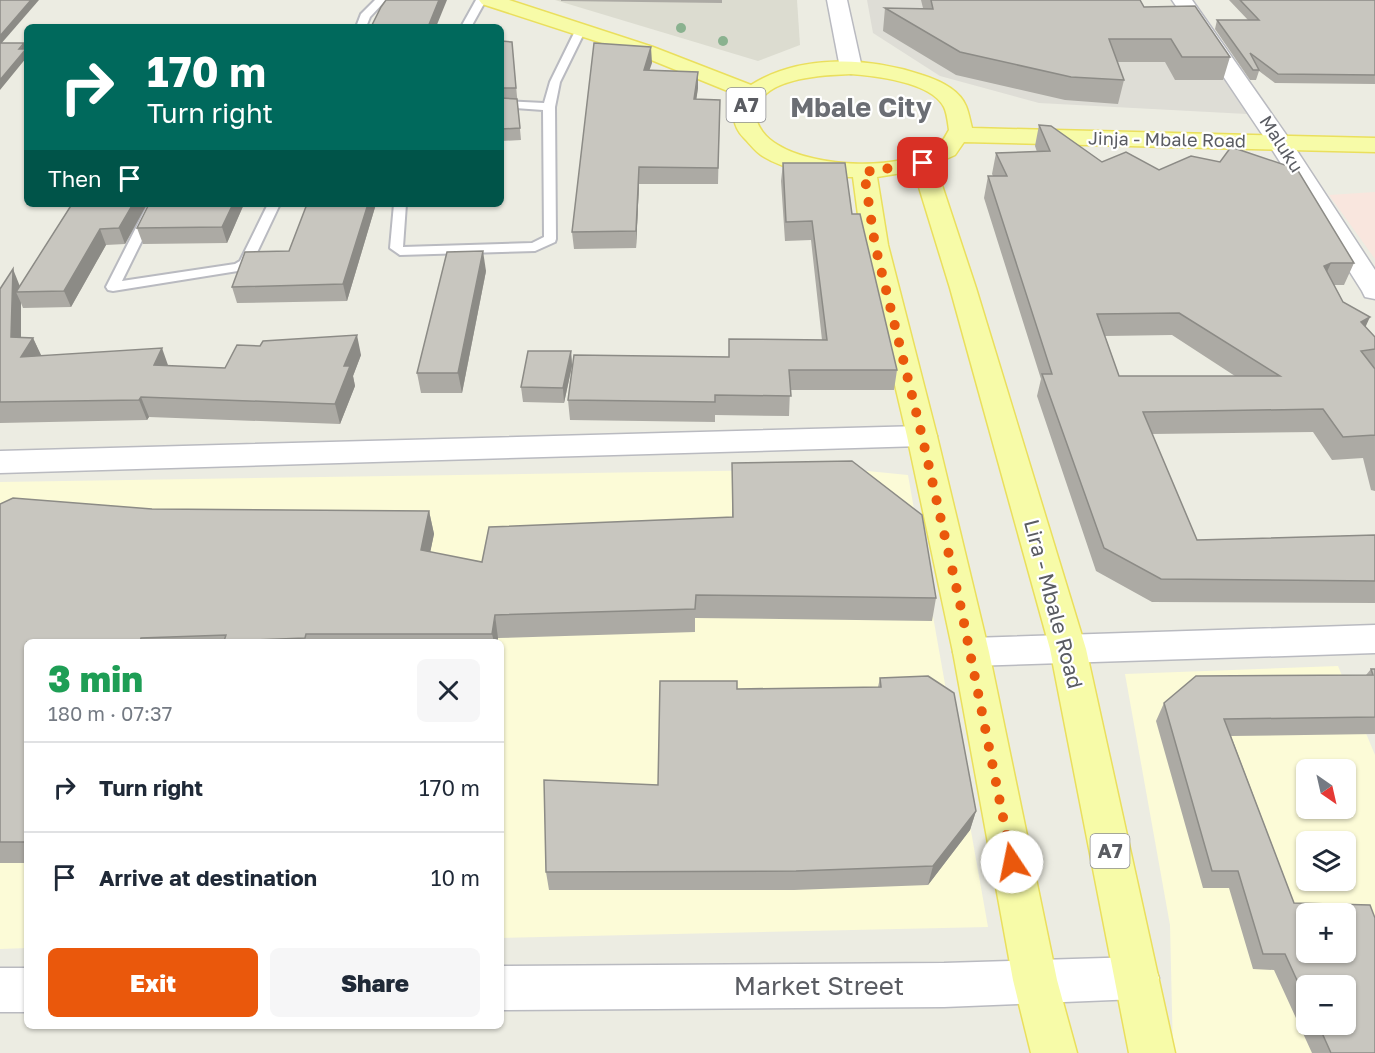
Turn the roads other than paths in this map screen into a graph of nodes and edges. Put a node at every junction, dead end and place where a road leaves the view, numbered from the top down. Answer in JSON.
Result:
{"nodes":[{"id":1,"x":381,"y":0,"type":"edge"},
{"id":2,"x":481,"y":0,"type":"edge"},
{"id":3,"x":489,"y":0,"type":"edge"},
{"id":4,"x":837,"y":0,"type":"edge"},
{"id":5,"x":1182,"y":0,"type":"edge"},
{"id":6,"x":362,"y":24,"type":"edge"},
{"id":7,"x":468,"y":24,"type":"edge"},
{"id":8,"x":581,"y":28,"type":"junction"},
{"id":9,"x":851,"y":68,"type":"junction"},
{"id":10,"x":753,"y":93,"type":"junction"},
{"id":11,"x":504,"y":104,"type":"edge"},
{"id":12,"x":549,"y":107,"type":"junction"},
{"id":13,"x":959,"y":135,"type":"junction"},
{"id":14,"x":1280,"y":143,"type":"junction"},
{"id":15,"x":1375,"y":145,"type":"edge"},
{"id":16,"x":923,"y":163,"type":"junction"},
{"id":17,"x":864,"y":172,"type":"junction"},
{"id":18,"x":153,"y":207,"type":"edge"},
{"id":19,"x":273,"y":207,"type":"edge"},
{"id":20,"x":400,"y":207,"type":"edge"},
{"id":21,"x":1375,"y":291,"type":"edge"},
{"id":22,"x":922,"y":436,"type":"junction"},
{"id":23,"x":0,"y":462,"type":"edge"},
{"id":24,"x":1375,"y":639,"type":"edge"},
{"id":25,"x":1068,"y":649,"type":"junction"},
{"id":26,"x":971,"y":652,"type":"junction"},
{"id":27,"x":1137,"y":978,"type":"junction"},
{"id":28,"x":1035,"y":980,"type":"junction"},
{"id":29,"x":504,"y":987,"type":"edge"},
{"id":30,"x":0,"y":990,"type":"edge"},
{"id":31,"x":24,"y":990,"type":"edge"},
{"id":32,"x":1054,"y":1053,"type":"edge"},
{"id":33,"x":1152,"y":1053,"type":"edge"}],
"edges":[{"from":1,"to":6,"type":"lane"},
{"from":2,"to":7,"type":"lane"},
{"from":3,"to":8,"type":"main road","number":"A7"},
{"from":4,"to":9,"type":"street"},
{"from":5,"to":14,"type":"street","name":"Maluku"},
{"from":8,"to":10,"type":"main road","number":"A7"},
{"from":8,"to":12,"type":"lane"},
{"from":9,"to":10,"type":"main road","number":"A7"},
{"from":9,"to":13,"type":"main road","number":"A7"},
{"from":10,"to":17,"type":"main road","number":"A7"},
{"from":11,"to":12,"type":"lane"},
{"from":12,"to":20,"type":"lane"},
{"from":13,"to":14,"type":"main road","name":"Jinja - Mbale Road"},
{"from":13,"to":16,"type":"main road","number":"A7"},
{"from":14,"to":15,"type":"main road","name":"Jinja - Mbale Road"},
{"from":14,"to":21,"type":"street","name":"Maluku"},
{"from":16,"to":17,"type":"main road","number":"A7"},
{"from":16,"to":25,"type":"main road","name":"Lira - Mbale Road","number":"A7"},
{"from":17,"to":22,"type":"main road"},
{"from":18,"to":19,"type":"lane"},
{"from":22,"to":23,"type":"street"},
{"from":22,"to":26,"type":"main road"},
{"from":24,"to":25,"type":"street"},
{"from":25,"to":26,"type":"street"},
{"from":25,"to":27,"type":"main road","name":"Lira - Mbale Road","number":"A7"},
{"from":26,"to":28,"type":"main road"},
{"from":27,"to":28,"type":"street","name":"Market Street"},
{"from":27,"to":33,"type":"main road","name":"Lira - Mbale Road","number":"A7"},
{"from":28,"to":29,"type":"street","name":"Market Street"},
{"from":28,"to":32,"type":"main road"},
{"from":30,"to":31,"type":"street"}]}
